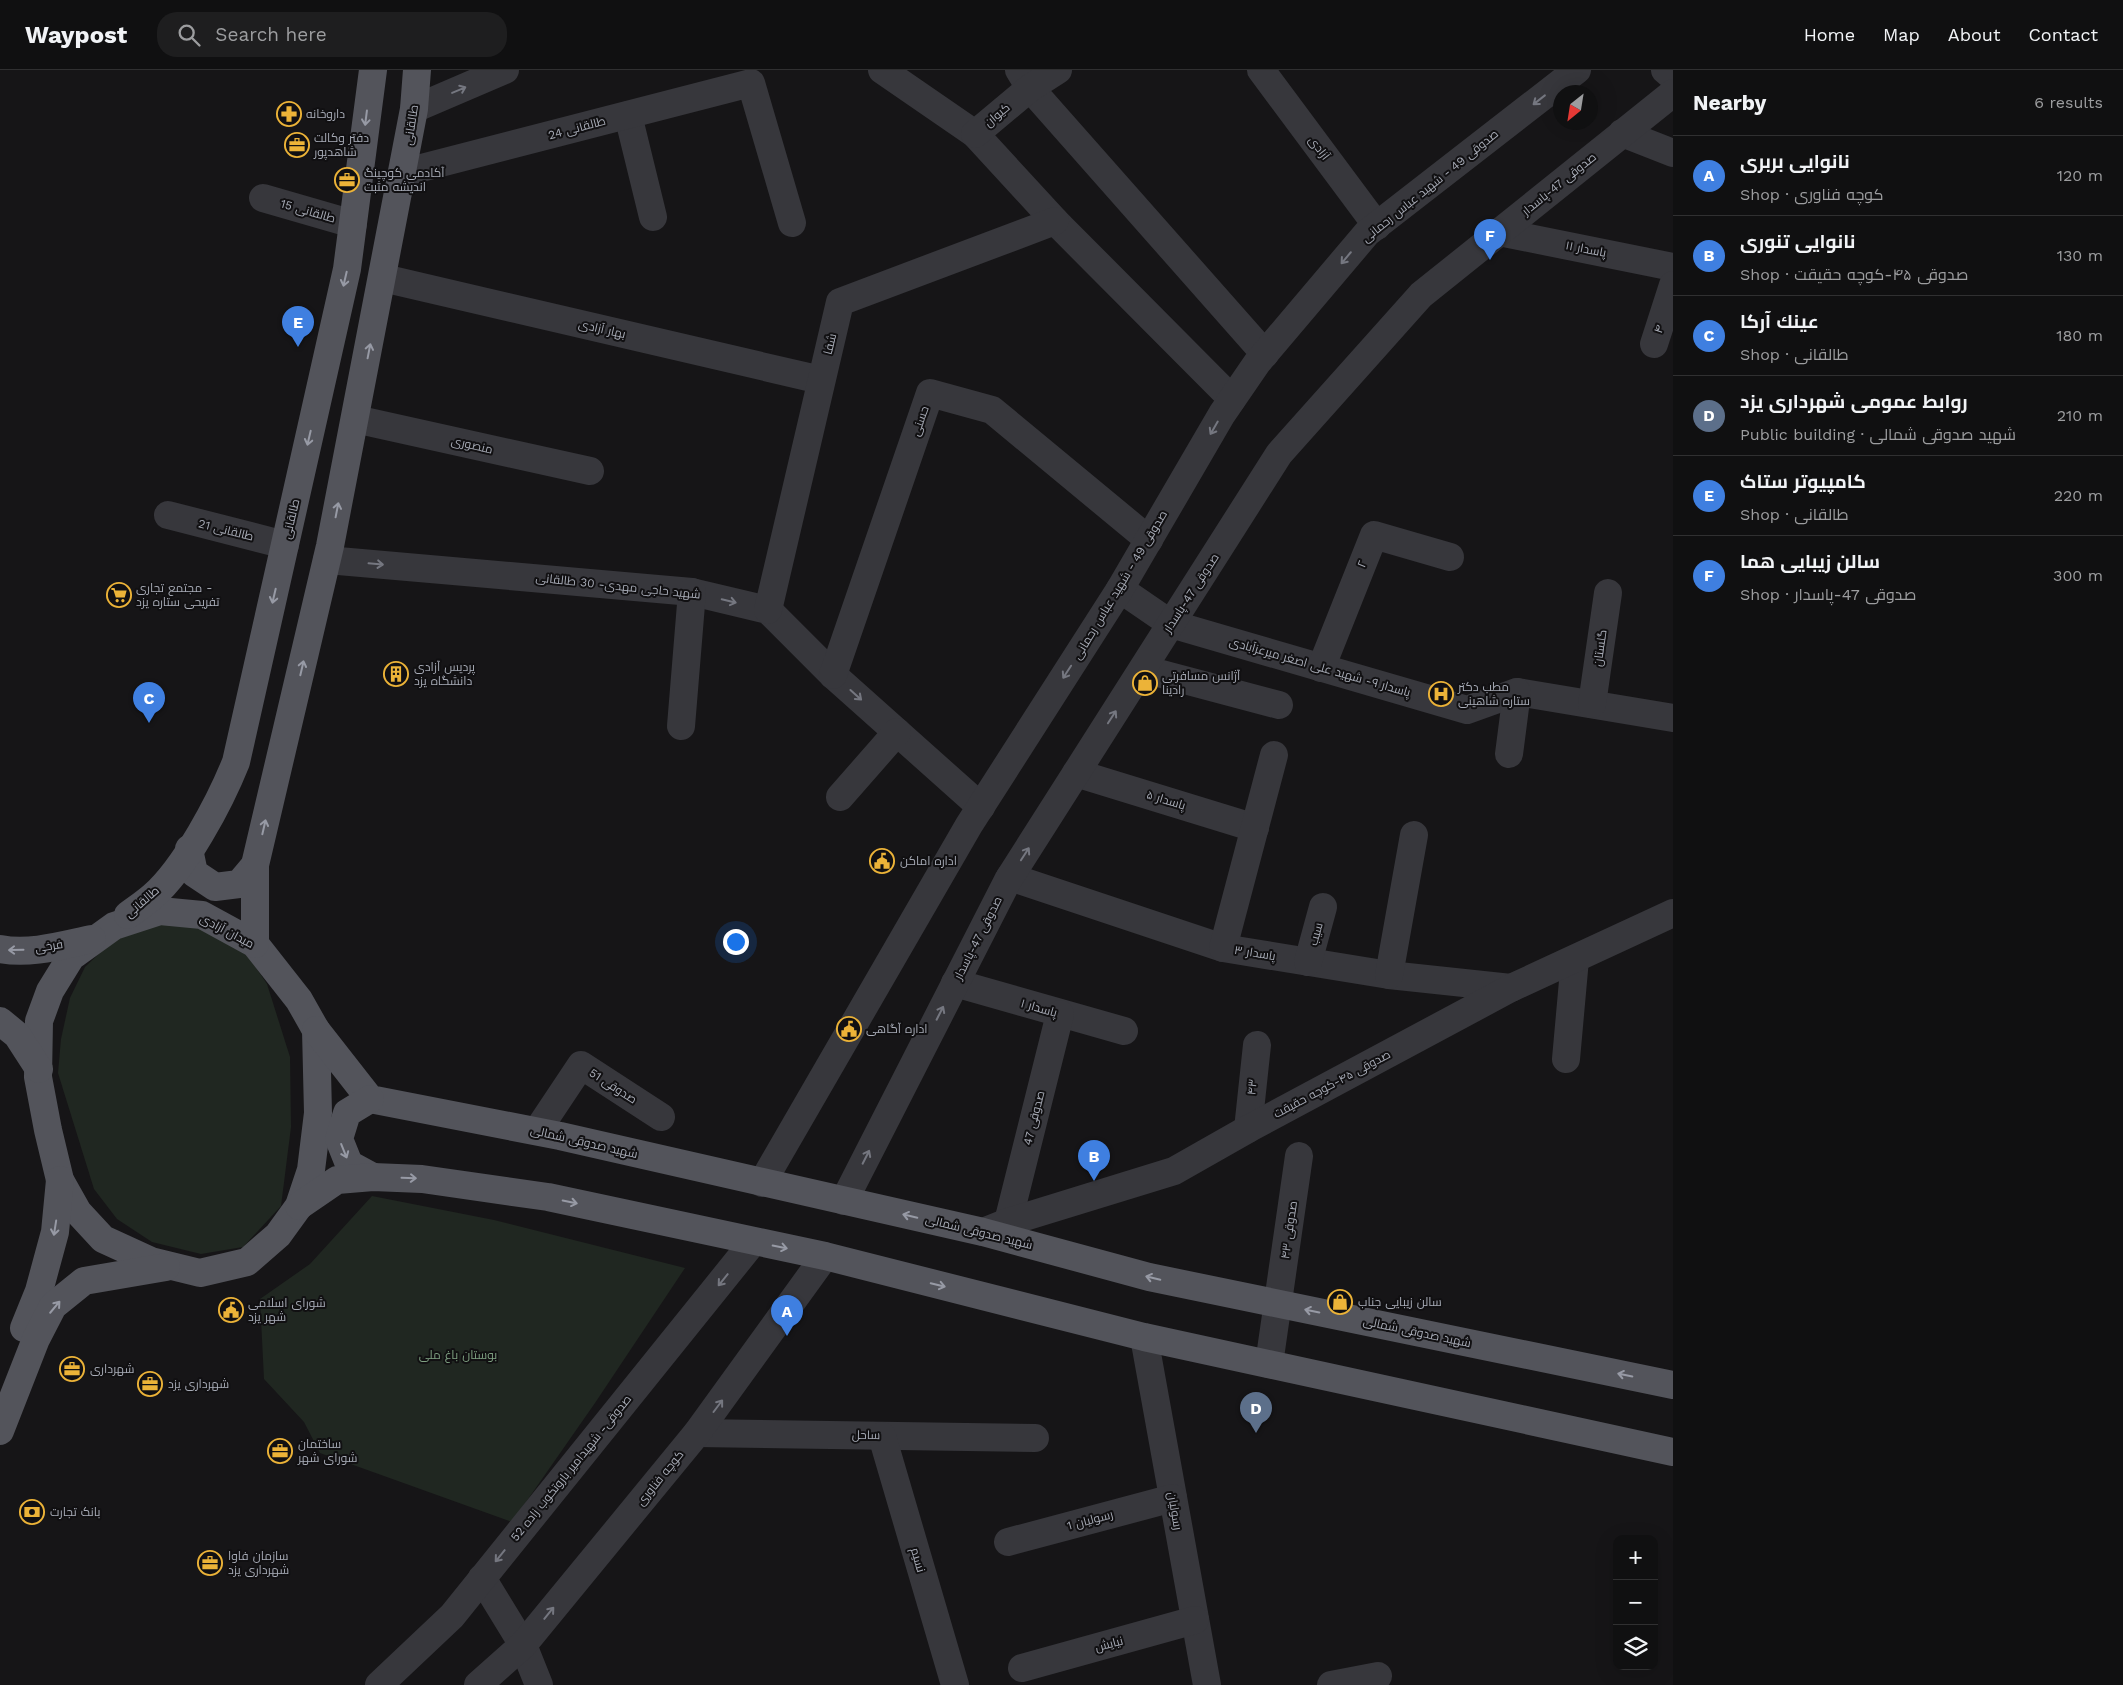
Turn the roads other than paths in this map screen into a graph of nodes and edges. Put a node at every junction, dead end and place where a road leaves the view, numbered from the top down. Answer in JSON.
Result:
{"nodes":[{"id":1,"x":372,"y":70,"type":"edge"},
{"id":2,"x":417,"y":70,"type":"edge"},
{"id":3,"x":505,"y":70,"type":"edge"},
{"id":4,"x":882,"y":70,"type":"edge"},
{"id":5,"x":1058,"y":70,"type":"edge"},
{"id":6,"x":1261,"y":70,"type":"edge"},
{"id":7,"x":1577,"y":70,"type":"edge"},
{"id":8,"x":1670,"y":78,"type":"edge"},
{"id":9,"x":1024,"y":79,"type":"edge"},
{"id":10,"x":414,"y":109,"type":"junction"},
{"id":11,"x":628,"y":115,"type":"junction"},
{"id":12,"x":1622,"y":133,"type":"junction"},
{"id":13,"x":975,"y":134,"type":"junction"},
{"id":14,"x":1673,"y":153,"type":"edge"},
{"id":15,"x":402,"y":173,"type":"junction"},
{"id":16,"x":263,"y":198,"type":"dead end"},
{"id":17,"x":653,"y":217,"type":"dead end"},
{"id":18,"x":1055,"y":221,"type":"junction"},
{"id":19,"x":792,"y":223,"type":"dead end"},
{"id":20,"x":353,"y":224,"type":"junction"},
{"id":21,"x":1377,"y":226,"type":"junction"},
{"id":22,"x":1499,"y":232,"type":"junction"},
{"id":23,"x":1673,"y":267,"type":"edge"},
{"id":24,"x":383,"y":278,"type":"junction"},
{"id":25,"x":1673,"y":285,"type":"edge"},
{"id":26,"x":1654,"y":344,"type":"dead end"},
{"id":27,"x":1265,"y":354,"type":"junction"},
{"id":28,"x":821,"y":380,"type":"junction"},
{"id":29,"x":1232,"y":399,"type":"junction"},
{"id":30,"x":355,"y":419,"type":"junction"},
{"id":31,"x":590,"y":471,"type":"dead end"},
{"id":32,"x":168,"y":515,"type":"dead end"},
{"id":33,"x":1148,"y":540,"type":"junction"},
{"id":34,"x":285,"y":545,"type":"junction"},
{"id":35,"x":1450,"y":557,"type":"dead end"},
{"id":36,"x":327,"y":560,"type":"junction"},
{"id":37,"x":1120,"y":589,"type":"junction"},
{"id":38,"x":692,"y":592,"type":"junction"},
{"id":39,"x":1608,"y":593,"type":"dead end"},
{"id":40,"x":768,"y":610,"type":"junction"},
{"id":41,"x":1171,"y":624,"type":"junction"},
{"id":42,"x":1321,"y":668,"type":"junction"},
{"id":43,"x":1143,"y":669,"type":"junction"},
{"id":44,"x":833,"y":674,"type":"junction"},
{"id":45,"x":1517,"y":692,"type":"junction"},
{"id":46,"x":1592,"y":704,"type":"junction"},
{"id":47,"x":1279,"y":705,"type":"dead end"},
{"id":48,"x":1673,"y":718,"type":"edge"},
{"id":49,"x":681,"y":726,"type":"dead end"},
{"id":50,"x":897,"y":732,"type":"junction"},
{"id":51,"x":1509,"y":754,"type":"dead end"},
{"id":52,"x":1274,"y":755,"type":"dead end"},
{"id":53,"x":1076,"y":773,"type":"junction"},
{"id":54,"x":840,"y":797,"type":"dead end"},
{"id":55,"x":981,"y":807,"type":"junction"},
{"id":56,"x":1255,"y":828,"type":"junction"},
{"id":57,"x":1414,"y":835,"type":"dead end"},
{"id":58,"x":189,"y":849,"type":"junction"},
{"id":59,"x":255,"y":865,"type":"junction"},
{"id":60,"x":1010,"y":877,"type":"junction"},
{"id":61,"x":1323,"y":906,"type":"dead end"},
{"id":62,"x":1673,"y":913,"type":"edge"},
{"id":63,"x":106,"y":932,"type":"junction"},
{"id":64,"x":255,"y":944,"type":"junction"},
{"id":65,"x":1223,"y":948,"type":"junction"},
{"id":66,"x":0,"y":949,"type":"edge"},
{"id":67,"x":1574,"y":959,"type":"junction"},
{"id":68,"x":1308,"y":962,"type":"junction"},
{"id":69,"x":1389,"y":975,"type":"junction"},
{"id":70,"x":955,"y":983,"type":"junction"},
{"id":71,"x":1510,"y":988,"type":"junction"},
{"id":72,"x":1060,"y":1014,"type":"junction"},
{"id":73,"x":0,"y":1021,"type":"edge"},
{"id":74,"x":316,"y":1030,"type":"junction"},
{"id":75,"x":1124,"y":1031,"type":"dead end"},
{"id":76,"x":1257,"y":1045,"type":"dead end"},
{"id":77,"x":1566,"y":1059,"type":"dead end"},
{"id":78,"x":39,"y":1069,"type":"junction"},
{"id":79,"x":370,"y":1099,"type":"junction"},
{"id":80,"x":660,"y":1117,"type":"dead end"},
{"id":81,"x":1248,"y":1129,"type":"junction"},
{"id":82,"x":537,"y":1131,"type":"junction"},
{"id":83,"x":1299,"y":1156,"type":"dead end"},
{"id":84,"x":373,"y":1177,"type":"junction"},
{"id":85,"x":60,"y":1180,"type":"junction"},
{"id":86,"x":762,"y":1183,"type":"junction"},
{"id":87,"x":844,"y":1201,"type":"junction"},
{"id":88,"x":299,"y":1206,"type":"junction"},
{"id":89,"x":1008,"y":1222,"type":"junction"},
{"id":90,"x":983,"y":1232,"type":"junction"},
{"id":91,"x":753,"y":1242,"type":"junction"},
{"id":92,"x":825,"y":1256,"type":"junction"},
{"id":93,"x":170,"y":1266,"type":"junction"},
{"id":94,"x":1278,"y":1304,"type":"junction"},
{"id":95,"x":1144,"y":1337,"type":"junction"},
{"id":96,"x":1269,"y":1364,"type":"junction"},
{"id":97,"x":1673,"y":1385,"type":"edge"},
{"id":98,"x":0,"y":1392,"type":"edge"},
{"id":99,"x":0,"y":1431,"type":"edge"},
{"id":100,"x":697,"y":1433,"type":"junction"},
{"id":101,"x":882,"y":1436,"type":"junction"},
{"id":102,"x":1035,"y":1438,"type":"dead end"},
{"id":103,"x":1673,"y":1452,"type":"edge"},
{"id":104,"x":1173,"y":1498,"type":"junction"},
{"id":105,"x":1008,"y":1542,"type":"dead end"},
{"id":106,"x":482,"y":1578,"type":"junction"},
{"id":107,"x":1195,"y":1620,"type":"junction"},
{"id":108,"x":523,"y":1645,"type":"junction"},
{"id":109,"x":1022,"y":1668,"type":"dead end"},
{"id":110,"x":1378,"y":1676,"type":"dead end"},
{"id":111,"x":379,"y":1685,"type":"edge"},
{"id":112,"x":478,"y":1685,"type":"edge"},
{"id":113,"x":539,"y":1685,"type":"edge"},
{"id":114,"x":955,"y":1685,"type":"edge"},
{"id":115,"x":1206,"y":1685,"type":"edge"},
{"id":116,"x":1331,"y":1685,"type":"edge"}],
"edges":[{"from":1,"to":20,"type":"main road","name":"طالقانی","one_way":true},
{"from":2,"to":10,"type":"main road","name":"طالقانی"},
{"from":10,"to":3,"type":"street","one_way":true},
{"from":4,"to":13,"type":"street"},
{"from":5,"to":9,"type":"street","name":"کیوان"},
{"from":6,"to":21,"type":"street","name":"آزادی"},
{"from":7,"to":21,"type":"street","name":"صدوقی 49 - شهید عباس رحمانی","one_way":true},
{"from":8,"to":12,"type":"street","name":"صدوقی 47-پاسدار"},
{"from":9,"to":13,"type":"street","name":"کیوان"},
{"from":9,"to":27,"type":"street"},
{"from":10,"to":15,"type":"main road","name":"طالقانی"},
{"from":11,"to":15,"type":"street","name":"طالقانی 24"},
{"from":11,"to":17,"type":"street"},
{"from":11,"to":19,"type":"street","name":"طالقانی 24"},
{"from":12,"to":14,"type":"street"},
{"from":12,"to":22,"type":"street","name":"صدوقی 47-پاسدار"},
{"from":13,"to":18,"type":"street","name":"کیوان"},
{"from":15,"to":24,"type":"main road","name":"طالقانی"},
{"from":16,"to":20,"type":"street","name":"طالقانی 15"},
{"from":18,"to":28,"type":"street","name":"شفا"},
{"from":18,"to":29,"type":"street","name":"کیوان"},
{"from":20,"to":34,"type":"main road","name":"طالقانی","one_way":true},
{"from":21,"to":27,"type":"street","name":"صدوقی 49 - شهید عباس رحمانی","one_way":true},
{"from":22,"to":23,"type":"street","name":"پاسدار ۱۱"},
{"from":22,"to":41,"type":"street","name":"صدوقی 47-پاسدار"},
{"from":24,"to":28,"type":"street","name":"بهار آزادی"},
{"from":30,"to":24,"type":"main road","name":"طالقانی","one_way":true},
{"from":25,"to":26,"type":"street","name":"۴"},
{"from":27,"to":29,"type":"street","name":"صدوقی 49 - شهید عباس رحمانی"},
{"from":28,"to":40,"type":"street","name":"شفا"},
{"from":29,"to":33,"type":"street","name":"صدوقی 49 - شهید عباس رحمانی","one_way":true},
{"from":30,"to":31,"type":"street","name":"منصوری"},
{"from":36,"to":30,"type":"main road","name":"طالقانی","one_way":true},
{"from":32,"to":34,"type":"street","name":"طالقانی 21"},
{"from":33,"to":37,"type":"street","name":"صدوقی 49 - شهید عباس رحمانی"},
{"from":33,"to":44,"type":"street","name":"حسنی"},
{"from":34,"to":58,"type":"main road","name":"طالقانی","one_way":true},
{"from":35,"to":42,"type":"street","name":"۲"},
{"from":36,"to":38,"type":"street","name":"شهید حاجی مهدی- 30 طالقانی","one_way":true},
{"from":59,"to":36,"type":"main road","name":"طالقانی","one_way":true},
{"from":37,"to":41,"type":"street","name":"پاسدار ۹- شهید علی اصغر میرعزآبادی"},
{"from":37,"to":55,"type":"street","name":"صدوقی 49 - شهید عباس رحمانی","one_way":true},
{"from":38,"to":40,"type":"street","name":"شهید حاجی مهدی- 30 طالقانی","one_way":true},
{"from":38,"to":49,"type":"street"},
{"from":39,"to":46,"type":"street","name":"گلستان"},
{"from":40,"to":44,"type":"street"},
{"from":41,"to":42,"type":"street","name":"پاسدار ۹- شهید علی اصغر میرعزآبادی"},
{"from":41,"to":43,"type":"street","name":"صدوقی 47-پاسدار"},
{"from":42,"to":45,"type":"street","name":"پاسدار ۹- شهید علی اصغر میرعزآبادی"},
{"from":43,"to":47,"type":"street"},
{"from":53,"to":43,"type":"street","name":"صدوقی 47-پاسدار","one_way":true},
{"from":44,"to":50,"type":"street","one_way":true},
{"from":45,"to":46,"type":"street","name":"پاسدار ۹- شهید علی اصغر میرعزآبادی"},
{"from":45,"to":51,"type":"street"},
{"from":46,"to":48,"type":"street","name":"پاسدار ۹- شهید علی اصغر میرعزآبادی"},
{"from":50,"to":54,"type":"street"},
{"from":50,"to":55,"type":"street"},
{"from":52,"to":56,"type":"street"},
{"from":53,"to":56,"type":"street","name":"پاسدار ۵"},
{"from":60,"to":53,"type":"street","name":"صدوقی 47-پاسدار","one_way":true},
{"from":55,"to":86,"type":"street","name":"صدوقی 49 - شهید عباس رحمانی"},
{"from":56,"to":65,"type":"street"},
{"from":57,"to":69,"type":"street"},
{"from":58,"to":59,"type":"main road"},
{"from":58,"to":63,"type":"main road","name":"طالقانی"},
{"from":59,"to":64,"type":"main road","name":"طالقانی"},
{"from":60,"to":65,"type":"street","name":"پاسدار ۳"},
{"from":60,"to":70,"type":"street","name":"صدوقی 47-پاسدار"},
{"from":61,"to":68,"type":"street","name":"سیب"},
{"from":62,"to":67,"type":"street","name":"صدوقی ۴۵-کوچه حقیقت"},
{"from":63,"to":64,"type":"main road","name":"میدان آزادی"},
{"from":63,"to":66,"type":"main road","name":"فرخی","one_way":true},
{"from":63,"to":78,"type":"main road","name":"میدان آزادی"},
{"from":64,"to":74,"type":"main road","name":"میدان آزادی"},
{"from":65,"to":68,"type":"street","name":"پاسدار ۳"},
{"from":67,"to":71,"type":"street","name":"صدوقی ۴۵-کوچه حقیقت"},
{"from":67,"to":77,"type":"street"},
{"from":68,"to":69,"type":"street","name":"پاسدار ۳"},
{"from":69,"to":71,"type":"street","name":"پاسدار ۳"},
{"from":70,"to":72,"type":"street","name":"پاسدار ۱"},
{"from":87,"to":70,"type":"street","name":"صدوقی 47-پاسدار","one_way":true},
{"from":71,"to":81,"type":"street","name":"صدوقی ۴۵-کوچه حقیقت"},
{"from":72,"to":75,"type":"street","name":"پاسدار ۱"},
{"from":72,"to":89,"type":"street","name":"صدوقی 47"},
{"from":73,"to":78,"type":"main road"},
{"from":74,"to":79,"type":"main road"},
{"from":74,"to":88,"type":"main road","name":"میدان آزادی"},
{"from":76,"to":81,"type":"street","name":"۴۳"},
{"from":78,"to":85,"type":"main road","name":"میدان آزادی"},
{"from":79,"to":82,"type":"main road","name":"شهید صدوقی شمالی"},
{"from":79,"to":84,"type":"main road","one_way":true},
{"from":80,"to":82,"type":"street","name":"صدوقی 51"},
{"from":81,"to":89,"type":"street","name":"صدوقی ۴۵-کوچه حقیقت"},
{"from":82,"to":86,"type":"main road","name":"شهید صدوقی شمالی"},
{"from":83,"to":94,"type":"street","name":"صدوقی ۴۳"},
{"from":84,"to":88,"type":"main road"},
{"from":84,"to":91,"type":"main road","one_way":true},
{"from":85,"to":93,"type":"main road","name":"میدان آزادی"},
{"from":85,"to":98,"type":"main road","one_way":true},
{"from":86,"to":87,"type":"main road","name":"شهید صدوقی شمالی"},
{"from":90,"to":87,"type":"main road","name":"شهید صدوقی شمالی","one_way":true},
{"from":88,"to":93,"type":"main road","name":"میدان آزادی"},
{"from":89,"to":90,"type":"street","name":"صدوقی ۴۵-کوچه حقیقت"},
{"from":94,"to":90,"type":"main road","name":"شهید صدوقی شمالی","one_way":true},
{"from":91,"to":92,"type":"main road","one_way":true},
{"from":91,"to":106,"type":"street","name":"52 صدوقی- شهیدامیر باروتکوب زاده","one_way":true},
{"from":92,"to":95,"type":"main road","one_way":true},
{"from":100,"to":92,"type":"street","name":"کوچه فناوری","one_way":true},
{"from":99,"to":93,"type":"main road","one_way":true},
{"from":94,"to":96,"type":"street","name":"صدوقی ۴۳"},
{"from":97,"to":94,"type":"main road","name":"شهید صدوقی شمالی","one_way":true},
{"from":95,"to":96,"type":"main road"},
{"from":95,"to":104,"type":"street","name":"رسولیان"},
{"from":96,"to":103,"type":"main road"},
{"from":100,"to":101,"type":"street","name":"ساحل"},
{"from":108,"to":100,"type":"street","name":"کوچه فناوری","one_way":true},
{"from":101,"to":102,"type":"street","name":"ساحل"},
{"from":101,"to":114,"type":"street","name":"نسیم"},
{"from":104,"to":105,"type":"street","name":"رسولیان 1"},
{"from":104,"to":107,"type":"street","name":"رسولیان"},
{"from":106,"to":108,"type":"street"},
{"from":106,"to":111,"type":"street","name":"52 صدوقی- شهیدامیر باروتکوب زاده"},
{"from":107,"to":109,"type":"street","name":"نیایش"},
{"from":107,"to":115,"type":"street","name":"رسولیان"},
{"from":108,"to":112,"type":"street","name":"کوچه فناوری"},
{"from":108,"to":113,"type":"street"},
{"from":110,"to":116,"type":"street"}]}
